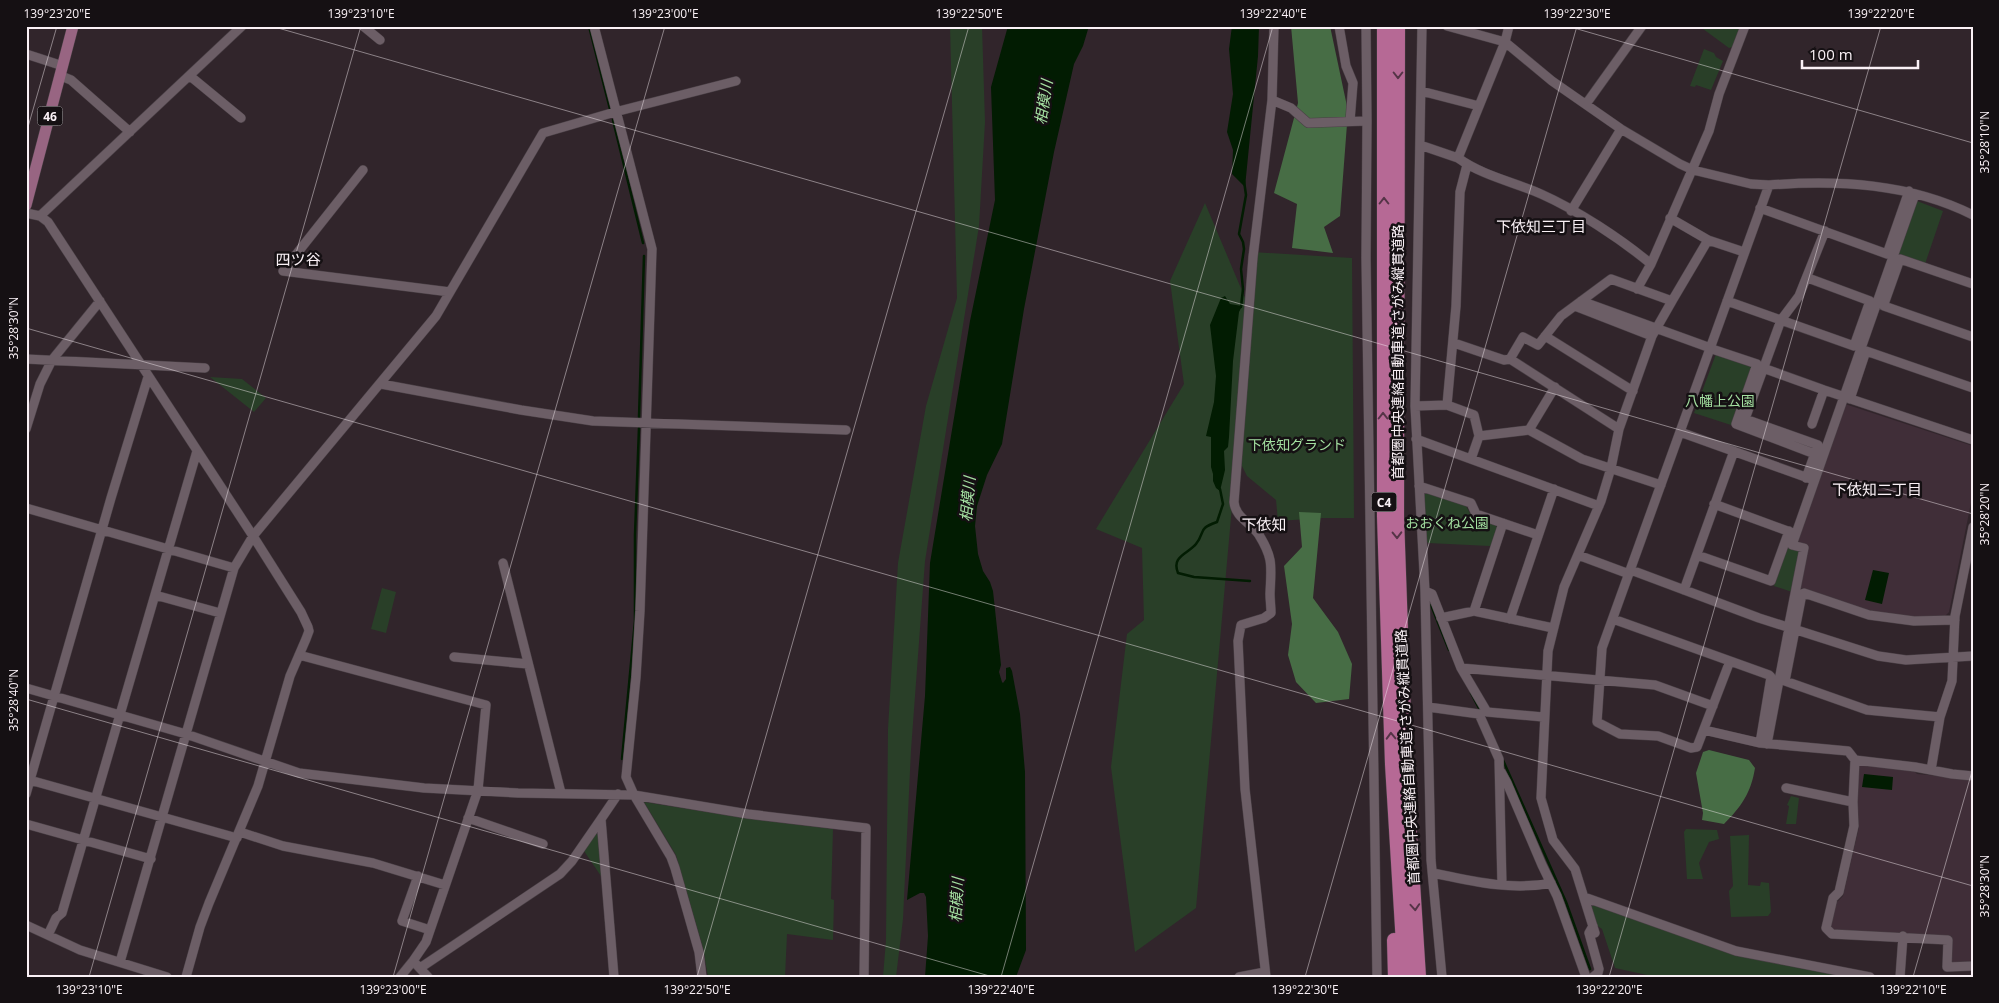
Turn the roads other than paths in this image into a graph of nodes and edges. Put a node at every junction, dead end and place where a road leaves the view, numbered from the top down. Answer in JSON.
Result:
{"nodes":[{"id":1,"x":73,"y":26,"type":"edge"},
{"id":2,"x":242,"y":26,"type":"edge"},
{"id":3,"x":363,"y":26,"type":"edge"},
{"id":4,"x":594,"y":26,"type":"edge"},
{"id":5,"x":1274,"y":26,"type":"edge"},
{"id":6,"x":1339,"y":26,"type":"edge"},
{"id":7,"x":1366,"y":26,"type":"edge"},
{"id":8,"x":1384,"y":26,"type":"edge"},
{"id":9,"x":1398,"y":26,"type":"edge"},
{"id":10,"x":1422,"y":26,"type":"edge"},
{"id":11,"x":1447,"y":26,"type":"edge"},
{"id":12,"x":1509,"y":26,"type":"edge"},
{"id":13,"x":1642,"y":26,"type":"edge"},
{"id":14,"x":1745,"y":26,"type":"edge"},
{"id":15,"x":380,"y":40,"type":"dead end"},
{"id":16,"x":1505,"y":42,"type":"junction"},
{"id":17,"x":26,"y":54,"type":"edge"},
{"id":18,"x":62,"y":71,"type":"junction"},
{"id":19,"x":190,"y":76,"type":"junction"},
{"id":20,"x":736,"y":81,"type":"dead end"},
{"id":21,"x":1421,"y":92,"type":"junction"},
{"id":22,"x":1272,"y":100,"type":"junction"},
{"id":23,"x":1586,"y":104,"type":"junction"},
{"id":24,"x":1479,"y":106,"type":"junction"},
{"id":25,"x":615,"y":112,"type":"junction"},
{"id":26,"x":241,"y":118,"type":"dead end"},
{"id":27,"x":1350,"y":121,"type":"junction"},
{"id":28,"x":1367,"y":121,"type":"junction"},
{"id":29,"x":1621,"y":129,"type":"junction"},
{"id":30,"x":130,"y":132,"type":"junction"},
{"id":31,"x":1420,"y":145,"type":"junction"},
{"id":32,"x":1458,"y":158,"type":"junction"},
{"id":33,"x":1467,"y":165,"type":"junction"},
{"id":34,"x":363,"y":170,"type":"dead end"},
{"id":35,"x":1692,"y":170,"type":"junction"},
{"id":36,"x":1768,"y":185,"type":"junction"},
{"id":37,"x":1912,"y":194,"type":"junction"},
{"id":38,"x":26,"y":205,"type":"edge"},
{"id":39,"x":1760,"y":208,"type":"junction"},
{"id":40,"x":1570,"y":210,"type":"junction"},
{"id":41,"x":26,"y":212,"type":"edge"},
{"id":42,"x":1973,"y":215,"type":"edge"},
{"id":43,"x":40,"y":216,"type":"junction"},
{"id":44,"x":1670,"y":218,"type":"junction"},
{"id":45,"x":1826,"y":231,"type":"junction"},
{"id":46,"x":1708,"y":240,"type":"junction"},
{"id":47,"x":1744,"y":252,"type":"junction"},
{"id":48,"x":1651,"y":264,"type":"junction"},
{"id":49,"x":1808,"y":278,"type":"junction"},
{"id":50,"x":1973,"y":284,"type":"edge"},
{"id":51,"x":1637,"y":289,"type":"junction"},
{"id":52,"x":450,"y":292,"type":"junction"},
{"id":53,"x":1727,"y":300,"type":"junction"},
{"id":54,"x":1672,"y":301,"type":"junction"},
{"id":55,"x":100,"y":302,"type":"junction"},
{"id":56,"x":1578,"y":304,"type":"junction"},
{"id":57,"x":1781,"y":320,"type":"junction"},
{"id":58,"x":1654,"y":332,"type":"junction"},
{"id":59,"x":1545,"y":336,"type":"junction"},
{"id":60,"x":1973,"y":337,"type":"edge"},
{"id":61,"x":1454,"y":343,"type":"junction"},
{"id":62,"x":1706,"y":346,"type":"dead end"},
{"id":63,"x":1715,"y":350,"type":"dead end"},
{"id":64,"x":26,"y":359,"type":"edge"},
{"id":65,"x":1510,"y":359,"type":"junction"},
{"id":66,"x":52,"y":360,"type":"junction"},
{"id":67,"x":140,"y":365,"type":"junction"},
{"id":68,"x":205,"y":368,"type":"dead end"},
{"id":69,"x":1763,"y":368,"type":"junction"},
{"id":70,"x":148,"y":377,"type":"junction"},
{"id":71,"x":381,"y":384,"type":"junction"},
{"id":72,"x":1555,"y":387,"type":"junction"},
{"id":73,"x":1973,"y":388,"type":"edge"},
{"id":74,"x":1824,"y":390,"type":"junction"},
{"id":75,"x":1633,"y":391,"type":"junction"},
{"id":76,"x":1847,"y":398,"type":"junction"},
{"id":77,"x":1447,"y":405,"type":"junction"},
{"id":78,"x":1415,"y":406,"type":"junction"},
{"id":79,"x":645,"y":423,"type":"junction"},
{"id":80,"x":1812,"y":424,"type":"dead end"},
{"id":81,"x":26,"y":429,"type":"edge"},
{"id":82,"x":1619,"y":429,"type":"junction"},
{"id":83,"x":846,"y":430,"type":"dead end"},
{"id":84,"x":1529,"y":430,"type":"junction"},
{"id":85,"x":1680,"y":432,"type":"junction"},
{"id":86,"x":1479,"y":436,"type":"junction"},
{"id":87,"x":1416,"y":439,"type":"junction"},
{"id":88,"x":1973,"y":440,"type":"edge"},
{"id":89,"x":196,"y":451,"type":"junction"},
{"id":90,"x":1734,"y":451,"type":"junction"},
{"id":91,"x":1815,"y":454,"type":"junction"},
{"id":92,"x":1471,"y":459,"type":"junction"},
{"id":93,"x":1611,"y":468,"type":"junction"},
{"id":94,"x":1813,"y":480,"type":"junction"},
{"id":95,"x":1661,"y":485,"type":"junction"},
{"id":96,"x":1419,"y":486,"type":"junction"},
{"id":97,"x":1554,"y":490,"type":"junction"},
{"id":98,"x":1714,"y":504,"type":"junction"},
{"id":99,"x":1599,"y":506,"type":"junction"},
{"id":100,"x":26,"y":508,"type":"edge"},
{"id":101,"x":1503,"y":523,"type":"junction"},
{"id":102,"x":1973,"y":527,"type":"edge"},
{"id":103,"x":103,"y":530,"type":"junction"},
{"id":104,"x":1792,"y":532,"type":"junction"},
{"id":105,"x":1538,"y":535,"type":"junction"},
{"id":106,"x":253,"y":536,"type":"junction"},
{"id":107,"x":168,"y":548,"type":"junction"},
{"id":108,"x":1697,"y":554,"type":"junction"},
{"id":109,"x":1578,"y":556,"type":"junction"},
{"id":110,"x":503,"y":563,"type":"dead end"},
{"id":111,"x":234,"y":568,"type":"junction"},
{"id":112,"x":1630,"y":572,"type":"junction"},
{"id":113,"x":1684,"y":590,"type":"junction"},
{"id":114,"x":1425,"y":591,"type":"junction"},
{"id":115,"x":154,"y":595,"type":"junction"},
{"id":116,"x":1474,"y":611,"type":"junction"},
{"id":117,"x":220,"y":613,"type":"junction"},
{"id":118,"x":1441,"y":618,"type":"junction"},
{"id":119,"x":1510,"y":619,"type":"junction"},
{"id":120,"x":1613,"y":619,"type":"junction"},
{"id":121,"x":1955,"y":620,"type":"junction"},
{"id":122,"x":1553,"y":628,"type":"junction"},
{"id":123,"x":1791,"y":629,"type":"junction"},
{"id":124,"x":299,"y":655,"type":"junction"},
{"id":125,"x":1973,"y":656,"type":"edge"},
{"id":126,"x":454,"y":657,"type":"dead end"},
{"id":127,"x":1953,"y":658,"type":"junction"},
{"id":128,"x":1730,"y":661,"type":"junction"},
{"id":129,"x":528,"y":664,"type":"junction"},
{"id":130,"x":1461,"y":668,"type":"junction"},
{"id":131,"x":1546,"y":675,"type":"junction"},
{"id":132,"x":1600,"y":680,"type":"junction"},
{"id":133,"x":26,"y":688,"type":"edge"},
{"id":134,"x":54,"y":696,"type":"junction"},
{"id":135,"x":1713,"y":706,"type":"junction"},
{"id":136,"x":1428,"y":707,"type":"junction"},
{"id":137,"x":120,"y":715,"type":"junction"},
{"id":138,"x":1544,"y":717,"type":"junction"},
{"id":139,"x":1940,"y":717,"type":"junction"},
{"id":140,"x":1704,"y":730,"type":"junction"},
{"id":141,"x":186,"y":734,"type":"junction"},
{"id":142,"x":1763,"y":743,"type":"junction"},
{"id":143,"x":1855,"y":760,"type":"junction"},
{"id":144,"x":266,"y":763,"type":"junction"},
{"id":145,"x":1392,"y":764,"type":"junction"},
{"id":146,"x":1931,"y":770,"type":"junction"},
{"id":147,"x":1501,"y":772,"type":"junction"},
{"id":148,"x":1973,"y":776,"type":"edge"},
{"id":149,"x":28,"y":780,"type":"edge"},
{"id":150,"x":1786,"y":788,"type":"dead end"},
{"id":151,"x":478,"y":790,"type":"junction"},
{"id":152,"x":561,"y":793,"type":"junction"},
{"id":153,"x":26,"y":794,"type":"edge"},
{"id":154,"x":618,"y":794,"type":"junction"},
{"id":155,"x":634,"y":795,"type":"junction"},
{"id":156,"x":95,"y":799,"type":"junction"},
{"id":157,"x":1852,"y":802,"type":"junction"},
{"id":158,"x":162,"y":818,"type":"junction"},
{"id":159,"x":468,"y":818,"type":"junction"},
{"id":160,"x":601,"y":819,"type":"junction"},
{"id":161,"x":26,"y":824,"type":"edge"},
{"id":162,"x":239,"y":835,"type":"junction"},
{"id":163,"x":83,"y":840,"type":"junction"},
{"id":164,"x":543,"y":844,"type":"dead end"},
{"id":165,"x":150,"y":859,"type":"junction"},
{"id":166,"x":1433,"y":873,"type":"junction"},
{"id":167,"x":418,"y":876,"type":"junction"},
{"id":168,"x":1551,"y":883,"type":"junction"},
{"id":169,"x":445,"y":885,"type":"junction"},
{"id":170,"x":1502,"y":885,"type":"junction"},
{"id":171,"x":1584,"y":897,"type":"junction"},
{"id":172,"x":26,"y":925,"type":"edge"},
{"id":173,"x":430,"y":930,"type":"junction"},
{"id":174,"x":48,"y":935,"type":"junction"},
{"id":175,"x":1903,"y":936,"type":"junction"},
{"id":176,"x":120,"y":962,"type":"junction"},
{"id":177,"x":417,"y":965,"type":"junction"},
{"id":178,"x":1973,"y":966,"type":"edge"},
{"id":179,"x":1266,"y":974,"type":"edge"},
{"id":180,"x":167,"y":977,"type":"edge"},
{"id":181,"x":186,"y":977,"type":"edge"},
{"id":182,"x":400,"y":977,"type":"edge"},
{"id":183,"x":428,"y":977,"type":"edge"},
{"id":184,"x":614,"y":977,"type":"edge"},
{"id":185,"x":702,"y":977,"type":"edge"},
{"id":186,"x":864,"y":977,"type":"edge"},
{"id":187,"x":1239,"y":977,"type":"edge"},
{"id":188,"x":1377,"y":977,"type":"edge"},
{"id":189,"x":1394,"y":977,"type":"edge"},
{"id":190,"x":1405,"y":977,"type":"edge"},
{"id":191,"x":1419,"y":977,"type":"edge"},
{"id":192,"x":1442,"y":977,"type":"edge"},
{"id":193,"x":1586,"y":977,"type":"edge"},
{"id":194,"x":1593,"y":977,"type":"edge"},
{"id":195,"x":1870,"y":977,"type":"edge"},
{"id":196,"x":1900,"y":977,"type":"edge"}],
"edges":[{"from":1,"to":18,"type":"main road","number":"46"},
{"from":2,"to":19,"type":"street"},
{"from":3,"to":15,"type":"street"},
{"from":4,"to":25,"type":"street"},
{"from":5,"to":22,"type":"street"},
{"from":6,"to":27,"type":"street"},
{"from":7,"to":28,"type":"street"},
{"from":145,"to":8,"type":"highway","name":"首都圏中央連絡自動車道;さがみ縦貫道路","number":"C4","one_way":true},
{"from":9,"to":191,"type":"highway","name":"首都圏中央連絡自動車道;さがみ縦貫道路","number":"C4","one_way":true},
{"from":10,"to":21,"type":"street"},
{"from":11,"to":16,"type":"street"},
{"from":12,"to":16,"type":"street"},
{"from":13,"to":23,"type":"street"},
{"from":14,"to":35,"type":"street"},
{"from":16,"to":23,"type":"street"},
{"from":16,"to":24,"type":"street"},
{"from":17,"to":18,"type":"street"},
{"from":18,"to":30,"type":"street"},
{"from":18,"to":38,"type":"main road","number":"46"},
{"from":19,"to":26,"type":"street"},
{"from":19,"to":30,"type":"street"},
{"from":20,"to":25,"type":"street"},
{"from":21,"to":24,"type":"street"},
{"from":21,"to":31,"type":"street"},
{"from":22,"to":27,"type":"street"},
{"from":22,"to":179,"type":"street"},
{"from":23,"to":29,"type":"street"},
{"from":24,"to":32,"type":"street"},
{"from":25,"to":52,"type":"street"},
{"from":25,"to":79,"type":"street"},
{"from":27,"to":28,"type":"street"},
{"from":28,"to":188,"type":"street"},
{"from":29,"to":35,"type":"street"},
{"from":29,"to":40,"type":"street"},
{"from":30,"to":43,"type":"street"},
{"from":31,"to":32,"type":"street"},
{"from":31,"to":78,"type":"street"},
{"from":32,"to":33,"type":"street"},
{"from":33,"to":40,"type":"street"},
{"from":33,"to":61,"type":"street"},
{"from":34,"to":52,"type":"street"},
{"from":35,"to":36,"type":"street"},
{"from":35,"to":44,"type":"street"},
{"from":36,"to":37,"type":"street"},
{"from":36,"to":39,"type":"street"},
{"from":37,"to":42,"type":"street"},
{"from":37,"to":45,"type":"street"},
{"from":37,"to":76,"type":"street"},
{"from":39,"to":45,"type":"street"},
{"from":39,"to":47,"type":"street"},
{"from":40,"to":48,"type":"street"},
{"from":41,"to":43,"type":"street"},
{"from":43,"to":55,"type":"street"},
{"from":44,"to":46,"type":"street"},
{"from":44,"to":48,"type":"street"},
{"from":45,"to":49,"type":"street"},
{"from":46,"to":47,"type":"street"},
{"from":46,"to":54,"type":"street"},
{"from":47,"to":53,"type":"street"},
{"from":48,"to":51,"type":"street"},
{"from":49,"to":57,"type":"street"},
{"from":49,"to":57,"type":"street"},
{"from":50,"to":60,"type":"street"},
{"from":51,"to":54,"type":"street"},
{"from":51,"to":56,"type":"street"},
{"from":52,"to":71,"type":"street"},
{"from":53,"to":57,"type":"street"},
{"from":53,"to":85,"type":"street"},
{"from":54,"to":58,"type":"street"},
{"from":55,"to":66,"type":"street"},
{"from":55,"to":67,"type":"street"},
{"from":56,"to":58,"type":"street"},
{"from":56,"to":59,"type":"street"},
{"from":57,"to":69,"type":"street"},
{"from":58,"to":62,"type":"street"},
{"from":58,"to":75,"type":"street"},
{"from":59,"to":65,"type":"street"},
{"from":59,"to":75,"type":"street"},
{"from":61,"to":65,"type":"street"},
{"from":61,"to":77,"type":"street"},
{"from":63,"to":91,"type":"street"},
{"from":64,"to":66,"type":"street"},
{"from":65,"to":72,"type":"street"},
{"from":66,"to":67,"type":"street"},
{"from":66,"to":81,"type":"street"},
{"from":67,"to":68,"type":"street"},
{"from":67,"to":70,"type":"street"},
{"from":69,"to":74,"type":"street"},
{"from":69,"to":91,"type":"street"},
{"from":70,"to":89,"type":"street"},
{"from":70,"to":103,"type":"street"},
{"from":71,"to":79,"type":"street"},
{"from":71,"to":106,"type":"street"},
{"from":72,"to":82,"type":"street"},
{"from":72,"to":84,"type":"street"},
{"from":73,"to":76,"type":"street"},
{"from":74,"to":76,"type":"street"},
{"from":74,"to":80,"type":"street"},
{"from":75,"to":82,"type":"street"},
{"from":76,"to":88,"type":"street"},
{"from":76,"to":94,"type":"street"},
{"from":77,"to":78,"type":"street"},
{"from":77,"to":86,"type":"street"},
{"from":78,"to":87,"type":"street"},
{"from":79,"to":83,"type":"street"},
{"from":79,"to":155,"type":"street"},
{"from":82,"to":93,"type":"street"},
{"from":84,"to":86,"type":"street"},
{"from":84,"to":93,"type":"street"},
{"from":85,"to":90,"type":"street"},
{"from":85,"to":95,"type":"street"},
{"from":86,"to":92,"type":"street"},
{"from":87,"to":92,"type":"street"},
{"from":87,"to":96,"type":"street"},
{"from":89,"to":106,"type":"street"},
{"from":89,"to":107,"type":"street"},
{"from":90,"to":94,"type":"street"},
{"from":90,"to":98,"type":"street"},
{"from":91,"to":94,"type":"street"},
{"from":92,"to":97,"type":"street"},
{"from":93,"to":95,"type":"street"},
{"from":93,"to":99,"type":"street"},
{"from":94,"to":104,"type":"street"},
{"from":95,"to":112,"type":"street"},
{"from":96,"to":101,"type":"street"},
{"from":96,"to":114,"type":"street"},
{"from":97,"to":99,"type":"street"},
{"from":97,"to":105,"type":"street"},
{"from":98,"to":104,"type":"street"},
{"from":98,"to":108,"type":"street"},
{"from":99,"to":109,"type":"street"},
{"from":100,"to":103,"type":"street"},
{"from":101,"to":105,"type":"street"},
{"from":101,"to":116,"type":"street"},
{"from":102,"to":121,"type":"street"},
{"from":103,"to":107,"type":"street"},
{"from":103,"to":134,"type":"street"},
{"from":104,"to":108,"type":"street"},
{"from":104,"to":123,"type":"street"},
{"from":105,"to":119,"type":"street"},
{"from":106,"to":111,"type":"street"},
{"from":106,"to":124,"type":"street"},
{"from":107,"to":111,"type":"street"},
{"from":107,"to":115,"type":"street"},
{"from":108,"to":113,"type":"street"},
{"from":109,"to":112,"type":"street"},
{"from":109,"to":122,"type":"street"},
{"from":110,"to":129,"type":"street"},
{"from":111,"to":117,"type":"street"},
{"from":112,"to":113,"type":"street"},
{"from":112,"to":120,"type":"street"},
{"from":113,"to":123,"type":"street"},
{"from":114,"to":118,"type":"street"},
{"from":114,"to":136,"type":"street"},
{"from":115,"to":117,"type":"street"},
{"from":115,"to":137,"type":"street"},
{"from":116,"to":118,"type":"street"},
{"from":116,"to":119,"type":"street"},
{"from":117,"to":141,"type":"street"},
{"from":118,"to":130,"type":"street"},
{"from":119,"to":122,"type":"street"},
{"from":120,"to":128,"type":"street"},
{"from":120,"to":132,"type":"street"},
{"from":121,"to":123,"type":"street"},
{"from":121,"to":127,"type":"street"},
{"from":122,"to":131,"type":"street"},
{"from":123,"to":127,"type":"street"},
{"from":123,"to":139,"type":"street"},
{"from":123,"to":142,"type":"street"},
{"from":124,"to":144,"type":"street"},
{"from":124,"to":151,"type":"street"},
{"from":125,"to":127,"type":"street"},
{"from":126,"to":129,"type":"street"},
{"from":127,"to":139,"type":"street"},
{"from":128,"to":135,"type":"street"},
{"from":128,"to":142,"type":"street"},
{"from":129,"to":152,"type":"street"},
{"from":130,"to":131,"type":"street"},
{"from":130,"to":138,"type":"street"},
{"from":131,"to":132,"type":"street"},
{"from":131,"to":138,"type":"street"},
{"from":132,"to":135,"type":"street"},
{"from":132,"to":140,"type":"street"},
{"from":133,"to":134,"type":"street"},
{"from":134,"to":137,"type":"street"},
{"from":134,"to":149,"type":"street"},
{"from":135,"to":140,"type":"street"},
{"from":136,"to":147,"type":"street"},
{"from":136,"to":166,"type":"street"},
{"from":137,"to":141,"type":"street"},
{"from":137,"to":156,"type":"street"},
{"from":138,"to":171,"type":"street"},
{"from":139,"to":146,"type":"street"},
{"from":140,"to":142,"type":"street"},
{"from":141,"to":144,"type":"street"},
{"from":141,"to":158,"type":"street"},
{"from":142,"to":143,"type":"street"},
{"from":143,"to":146,"type":"street"},
{"from":143,"to":157,"type":"street"},
{"from":144,"to":151,"type":"street"},
{"from":144,"to":162,"type":"street"},
{"from":145,"to":189,"type":"highway"},
{"from":145,"to":190,"type":"highway","name":"首都圏中央連絡自動車道;さがみ縦貫道路","number":"C4"},
{"from":146,"to":148,"type":"street"},
{"from":147,"to":168,"type":"street"},
{"from":147,"to":170,"type":"street"},
{"from":149,"to":153,"type":"street"},
{"from":149,"to":156,"type":"street"},
{"from":150,"to":157,"type":"street"},
{"from":151,"to":152,"type":"street"},
{"from":151,"to":159,"type":"street"},
{"from":152,"to":154,"type":"street"},
{"from":154,"to":155,"type":"street"},
{"from":154,"to":160,"type":"street"},
{"from":155,"to":185,"type":"street"},
{"from":155,"to":186,"type":"street"},
{"from":156,"to":158,"type":"street"},
{"from":156,"to":163,"type":"street"},
{"from":157,"to":175,"type":"street"},
{"from":158,"to":162,"type":"street"},
{"from":158,"to":165,"type":"street"},
{"from":159,"to":164,"type":"street"},
{"from":159,"to":169,"type":"street"},
{"from":160,"to":177,"type":"street"},
{"from":160,"to":184,"type":"street"},
{"from":161,"to":163,"type":"street"},
{"from":162,"to":167,"type":"street"},
{"from":162,"to":181,"type":"street"},
{"from":163,"to":165,"type":"street"},
{"from":163,"to":174,"type":"street"},
{"from":165,"to":176,"type":"street"},
{"from":166,"to":170,"type":"street"},
{"from":166,"to":192,"type":"street"},
{"from":167,"to":169,"type":"street"},
{"from":167,"to":173,"type":"street"},
{"from":168,"to":170,"type":"street"},
{"from":168,"to":193,"type":"street"},
{"from":169,"to":173,"type":"street"},
{"from":171,"to":194,"type":"street"},
{"from":171,"to":195,"type":"street"},
{"from":172,"to":174,"type":"street"},
{"from":173,"to":177,"type":"street"},
{"from":174,"to":176,"type":"street"},
{"from":175,"to":178,"type":"street"},
{"from":175,"to":196,"type":"street"},
{"from":176,"to":180,"type":"street"},
{"from":177,"to":182,"type":"street"},
{"from":177,"to":183,"type":"street"},
{"from":179,"to":187,"type":"street"}]}
